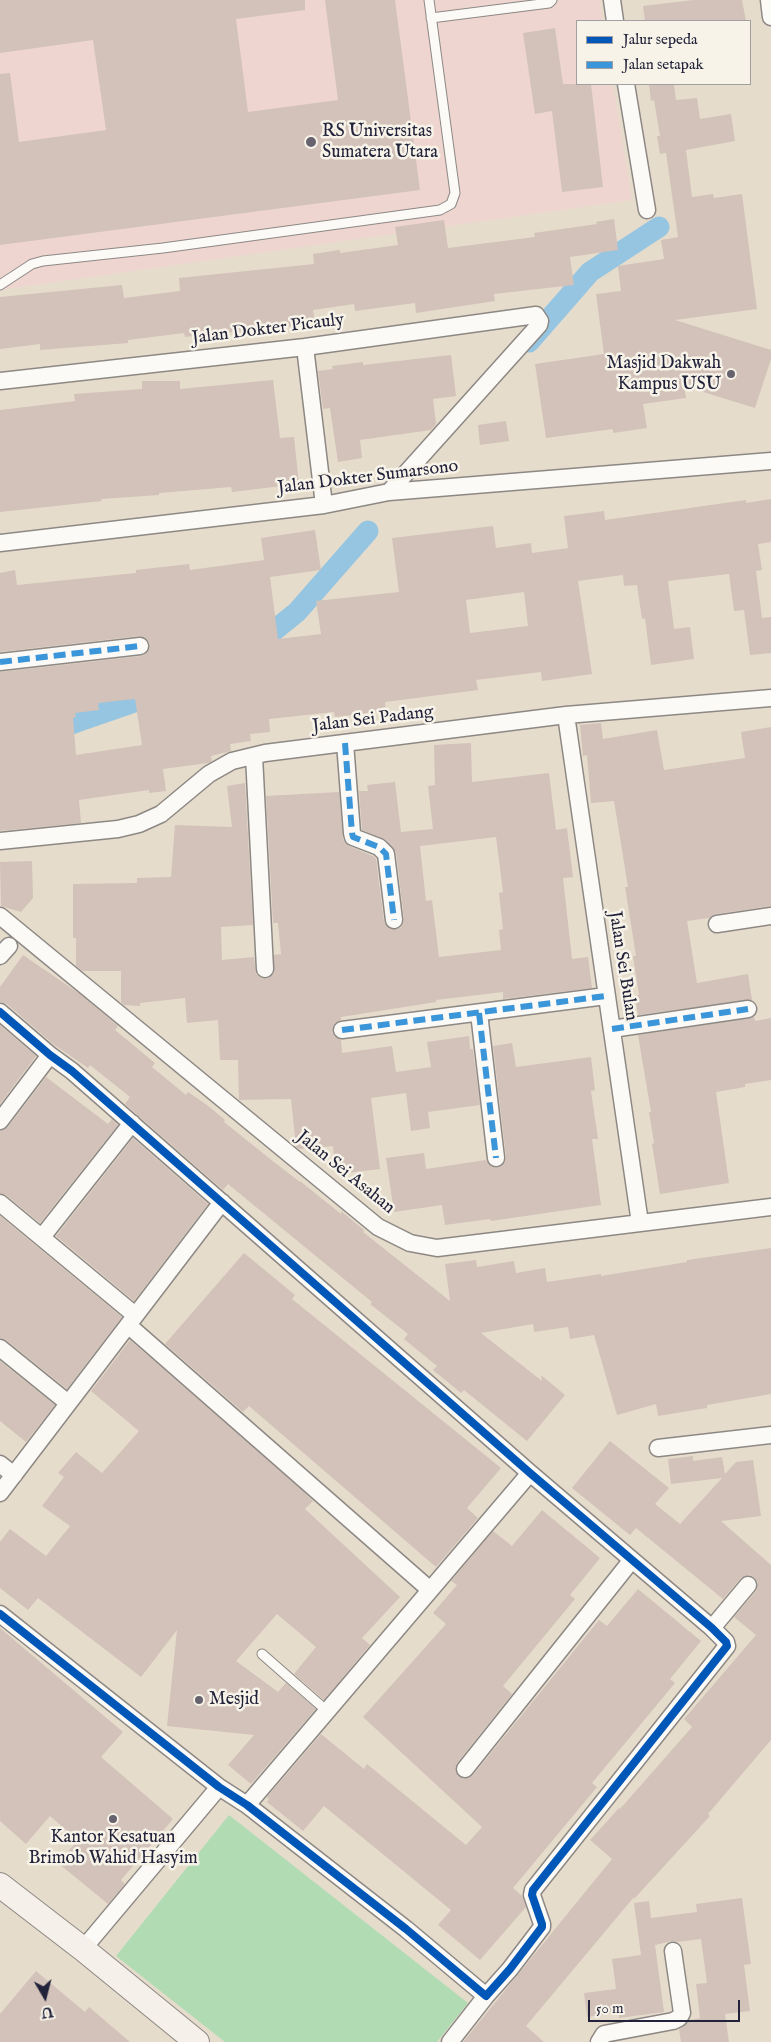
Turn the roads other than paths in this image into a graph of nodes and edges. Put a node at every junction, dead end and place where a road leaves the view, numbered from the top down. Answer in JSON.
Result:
{"nodes":[{"id":1,"x":429,"y":0,"type":"edge"},
{"id":2,"x":552,"y":0,"type":"edge"},
{"id":3,"x":612,"y":0,"type":"edge"},
{"id":4,"x":769,"y":0,"type":"edge"},
{"id":5,"x":771,"y":17,"type":"edge"},
{"id":6,"x":431,"y":18,"type":"junction"},
{"id":7,"x":616,"y":20,"type":"edge"},
{"id":8,"x":626,"y":85,"type":"edge"},
{"id":9,"x":647,"y":210,"type":"dead end"},
{"id":10,"x":0,"y":285,"type":"edge"},
{"id":11,"x":305,"y":347,"type":"junction"},
{"id":12,"x":0,"y":381,"type":"edge"},
{"id":13,"x":771,"y":461,"type":"edge"},
{"id":14,"x":389,"y":492,"type":"junction"},
{"id":15,"x":324,"y":505,"type":"junction"},
{"id":16,"x":0,"y":543,"type":"edge"},
{"id":17,"x":140,"y":646,"type":"dead end"},
{"id":18,"x":0,"y":662,"type":"edge"},
{"id":19,"x":771,"y":698,"type":"edge"},
{"id":20,"x":566,"y":716,"type":"junction"},
{"id":21,"x":345,"y":743,"type":"junction"},
{"id":22,"x":254,"y":756,"type":"junction"},
{"id":23,"x":0,"y":841,"type":"edge"},
{"id":24,"x":0,"y":916,"type":"edge"},
{"id":25,"x":771,"y":916,"type":"edge"},
{"id":26,"x":394,"y":920,"type":"dead end"},
{"id":27,"x":717,"y":924,"type":"dead end"},
{"id":28,"x":264,"y":969,"type":"dead end"},
{"id":29,"x":606,"y":996,"type":"junction"},
{"id":30,"x":748,"y":1009,"type":"dead end"},
{"id":31,"x":0,"y":1012,"type":"edge"},
{"id":32,"x":479,"y":1013,"type":"junction"},
{"id":33,"x":612,"y":1029,"type":"junction"},
{"id":34,"x":342,"y":1030,"type":"dead end"},
{"id":35,"x":50,"y":1055,"type":"junction"},
{"id":36,"x":0,"y":1121,"type":"edge"},
{"id":37,"x":132,"y":1123,"type":"junction"},
{"id":38,"x":496,"y":1158,"type":"dead end"},
{"id":39,"x":222,"y":1202,"type":"junction"},
{"id":40,"x":0,"y":1203,"type":"edge"},
{"id":41,"x":771,"y":1207,"type":"edge"},
{"id":42,"x":640,"y":1223,"type":"junction"},
{"id":43,"x":42,"y":1237,"type":"junction"},
{"id":44,"x":131,"y":1320,"type":"junction"},
{"id":45,"x":0,"y":1348,"type":"edge"},
{"id":46,"x":68,"y":1403,"type":"junction"},
{"id":47,"x":771,"y":1435,"type":"edge"},
{"id":48,"x":658,"y":1448,"type":"dead end"},
{"id":49,"x":0,"y":1464,"type":"edge"},
{"id":50,"x":530,"y":1473,"type":"junction"},
{"id":51,"x":14,"y":1475,"type":"junction"},
{"id":52,"x":0,"y":1493,"type":"edge"},
{"id":53,"x":631,"y":1561,"type":"junction"},
{"id":54,"x":748,"y":1585,"type":"dead end"},
{"id":55,"x":429,"y":1589,"type":"junction"},
{"id":56,"x":0,"y":1614,"type":"edge"},
{"id":57,"x":712,"y":1628,"type":"junction"},
{"id":58,"x":262,"y":1654,"type":"dead end"},
{"id":59,"x":327,"y":1710,"type":"junction"},
{"id":60,"x":466,"y":1770,"type":"dead end"},
{"id":61,"x":219,"y":1787,"type":"junction"},
{"id":62,"x":247,"y":1805,"type":"junction"},
{"id":63,"x":5,"y":1893,"type":"edge"},
{"id":64,"x":83,"y":1949,"type":"junction"},
{"id":65,"x":673,"y":1951,"type":"dead end"},
{"id":66,"x":486,"y":1996,"type":"junction"},
{"id":67,"x":189,"y":2040,"type":"edge"},
{"id":68,"x":450,"y":2042,"type":"edge"},
{"id":69,"x":599,"y":2042,"type":"edge"}],
"edges":[{"from":1,"to":6,"type":"lane"},
{"from":2,"to":6,"type":"lane"},
{"from":3,"to":7,"type":"street"},
{"from":4,"to":5,"type":"street"},
{"from":6,"to":10,"type":"lane"},
{"from":8,"to":9,"type":"street"},
{"from":11,"to":12,"type":"street","name":"Jalan Dokter Picauly"},
{"from":11,"to":14,"type":"street","name":"Jalan Dokter Picauly"},
{"from":11,"to":15,"type":"street"},
{"from":13,"to":14,"type":"street","name":"Jalan Dokter Sumarsono"},
{"from":14,"to":15,"type":"street","name":"Jalan Dokter Sumarsono"},
{"from":15,"to":16,"type":"street","name":"Jalan Dokter Sumarsono"},
{"from":17,"to":18,"type":"street"},
{"from":19,"to":20,"type":"street","name":"Jalan Sei Padang"},
{"from":20,"to":21,"type":"street","name":"Jalan Sei Padang"},
{"from":20,"to":29,"type":"street","name":"Jalan Sei Bulan"},
{"from":21,"to":22,"type":"street","name":"Jalan Sei Padang"},
{"from":21,"to":26,"type":"street"},
{"from":22,"to":23,"type":"street","name":"Jalan Sei Padang"},
{"from":22,"to":28,"type":"street"},
{"from":24,"to":42,"type":"street","name":"Jalan Sei Asahan"},
{"from":25,"to":27,"type":"street"},
{"from":29,"to":32,"type":"street"},
{"from":29,"to":33,"type":"street","name":"Jalan Sei Bulan"},
{"from":30,"to":33,"type":"street"},
{"from":31,"to":35,"type":"street"},
{"from":32,"to":34,"type":"street"},
{"from":32,"to":38,"type":"street"},
{"from":33,"to":42,"type":"street","name":"Jalan Sei Bulan"},
{"from":35,"to":36,"type":"street"},
{"from":35,"to":37,"type":"street"},
{"from":37,"to":39,"type":"street"},
{"from":37,"to":43,"type":"street"},
{"from":39,"to":44,"type":"street"},
{"from":39,"to":50,"type":"street"},
{"from":40,"to":43,"type":"street"},
{"from":41,"to":42,"type":"street","name":"Jalan Sei Asahan"},
{"from":43,"to":44,"type":"street"},
{"from":44,"to":46,"type":"street"},
{"from":44,"to":55,"type":"street"},
{"from":45,"to":46,"type":"street"},
{"from":46,"to":51,"type":"street"},
{"from":47,"to":48,"type":"street"},
{"from":49,"to":51,"type":"street"},
{"from":50,"to":53,"type":"street"},
{"from":50,"to":55,"type":"street"},
{"from":51,"to":52,"type":"street"},
{"from":53,"to":57,"type":"street"},
{"from":53,"to":60,"type":"street"},
{"from":54,"to":57,"type":"street"},
{"from":55,"to":59,"type":"street"},
{"from":56,"to":61,"type":"street"},
{"from":57,"to":66,"type":"street"},
{"from":58,"to":59,"type":"lane"},
{"from":59,"to":62,"type":"street"},
{"from":61,"to":62,"type":"street"},
{"from":61,"to":64,"type":"street"},
{"from":62,"to":66,"type":"street"},
{"from":63,"to":64,"type":"street"},
{"from":64,"to":67,"type":"street"},
{"from":65,"to":69,"type":"street"},
{"from":66,"to":68,"type":"street"}]}
